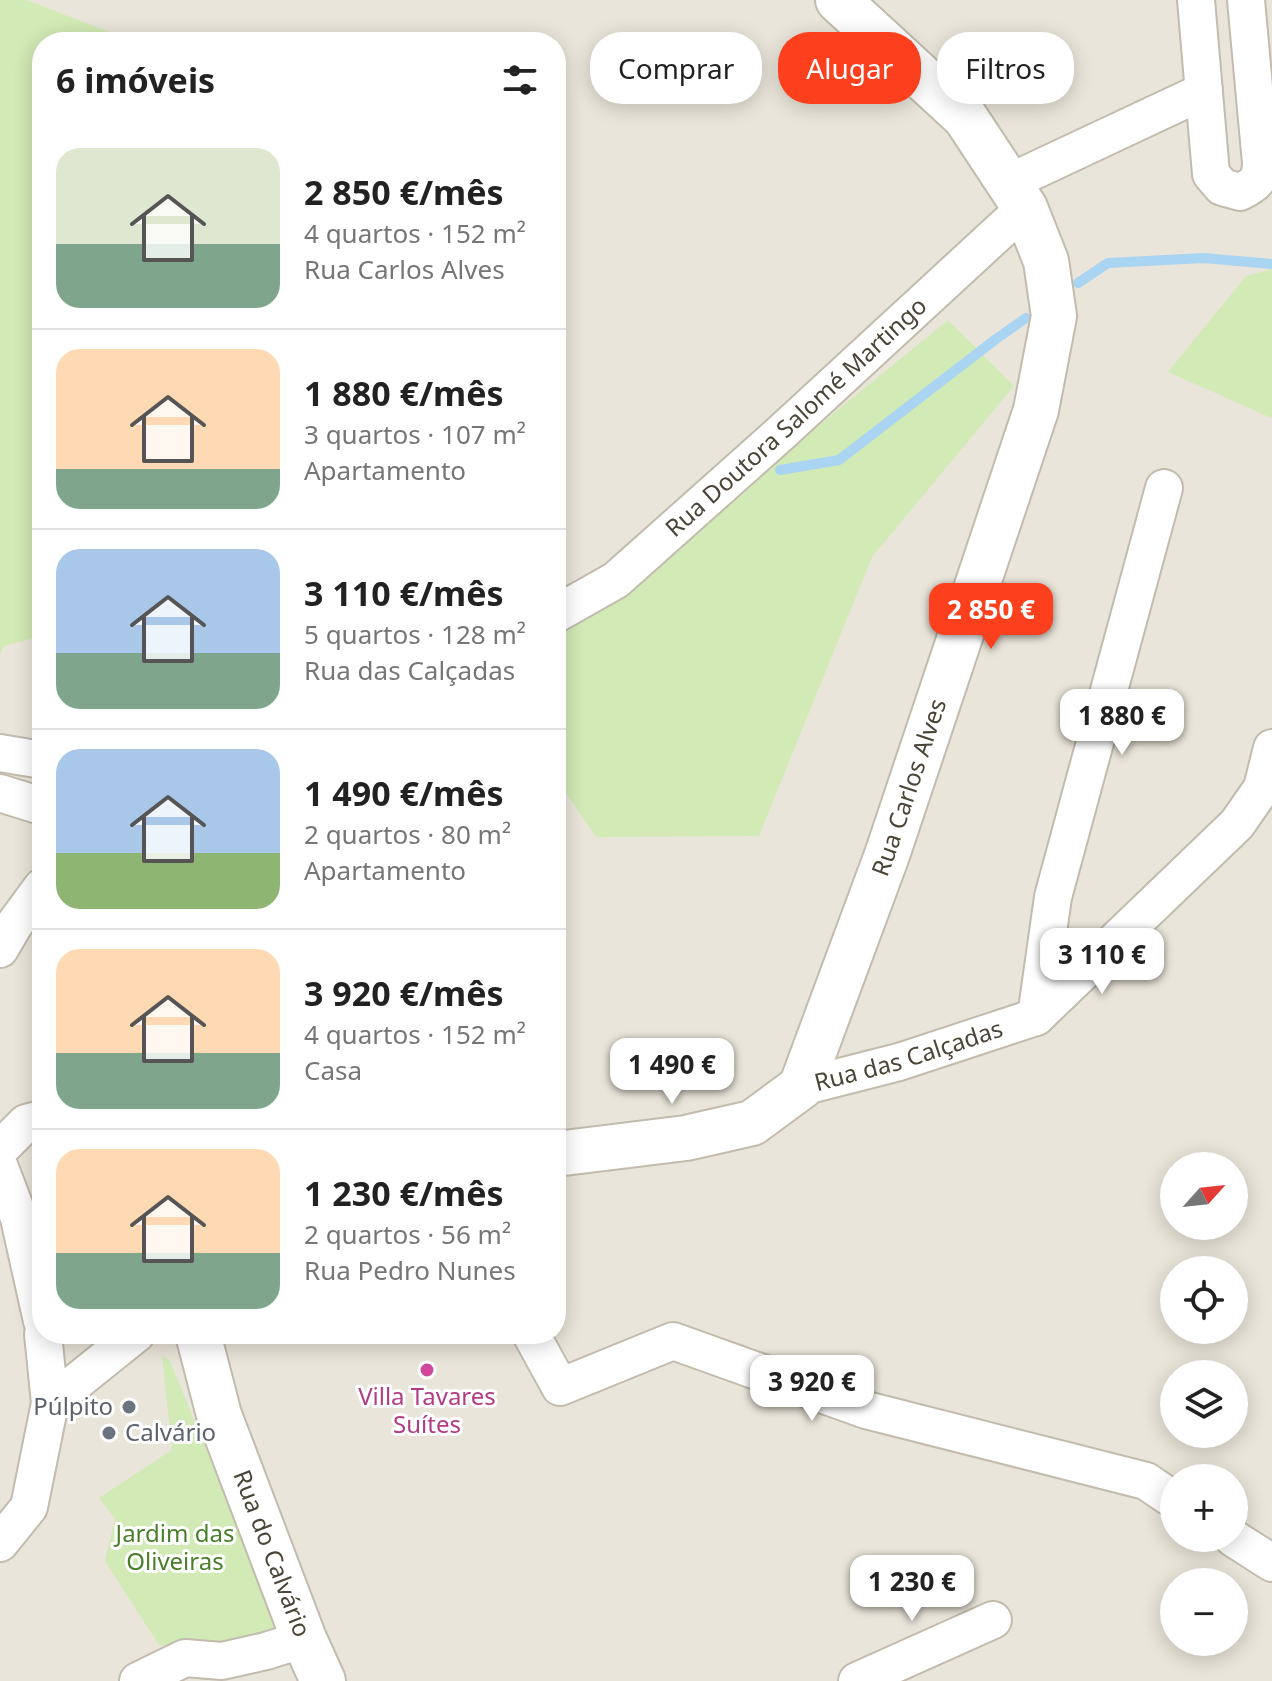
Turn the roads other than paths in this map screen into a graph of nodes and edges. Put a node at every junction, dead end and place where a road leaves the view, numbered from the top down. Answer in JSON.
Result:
{"nodes":[{"id":1,"x":838,"y":0,"type":"edge"},
{"id":2,"x":1196,"y":0,"type":"edge"},
{"id":3,"x":1246,"y":0,"type":"edge"},
{"id":4,"x":1204,"y":91,"type":"junction"},
{"id":5,"x":1017,"y":196,"type":"junction"},
{"id":6,"x":1164,"y":488,"type":"dead end"},
{"id":7,"x":566,"y":608,"type":"edge"},
{"id":8,"x":1272,"y":748,"type":"edge"},
{"id":9,"x":0,"y":753,"type":"edge"},
{"id":10,"x":32,"y":758,"type":"edge"},
{"id":11,"x":0,"y":793,"type":"edge"},
{"id":12,"x":32,"y":801,"type":"edge"},
{"id":13,"x":32,"y":901,"type":"edge"},
{"id":14,"x":0,"y":949,"type":"edge"},
{"id":15,"x":1036,"y":1017,"type":"junction"},
{"id":16,"x":801,"y":1087,"type":"junction"},
{"id":17,"x":32,"y":1122,"type":"edge"},
{"id":18,"x":0,"y":1149,"type":"edge"},
{"id":19,"x":566,"y":1153,"type":"edge"},
{"id":20,"x":0,"y":1168,"type":"edge"},
{"id":21,"x":32,"y":1276,"type":"edge"},
{"id":22,"x":44,"y":1344,"type":"edge"},
{"id":23,"x":124,"y":1344,"type":"edge"},
{"id":24,"x":201,"y":1344,"type":"edge"},
{"id":25,"x":536,"y":1344,"type":"edge"},
{"id":26,"x":50,"y":1403,"type":"junction"},
{"id":27,"x":1160,"y":1490,"type":"edge"},
{"id":28,"x":0,"y":1543,"type":"edge"},
{"id":29,"x":1248,"y":1548,"type":"edge"},
{"id":30,"x":1272,"y":1563,"type":"edge"},
{"id":31,"x":993,"y":1620,"type":"dead end"},
{"id":32,"x":304,"y":1639,"type":"junction"},
{"id":33,"x":138,"y":1681,"type":"edge"},
{"id":34,"x":323,"y":1681,"type":"edge"},
{"id":35,"x":857,"y":1681,"type":"edge"}],
"edges":[{"from":1,"to":5,"type":"street","name":"Rua Carlos Alves"},
{"from":2,"to":4,"type":"street"},
{"from":3,"to":4,"type":"street"},
{"from":4,"to":5,"type":"street","name":"Rua Doutora Salomé Martingo"},
{"from":5,"to":7,"type":"street","name":"Rua Doutora Salomé Martingo"},
{"from":5,"to":16,"type":"street","name":"Rua Carlos Alves"},
{"from":6,"to":15,"type":"street"},
{"from":8,"to":15,"type":"street","name":"Rua das Calçadas"},
{"from":9,"to":10,"type":"street"},
{"from":11,"to":12,"type":"street"},
{"from":13,"to":14,"type":"street"},
{"from":15,"to":16,"type":"street","name":"Rua das Calçadas"},
{"from":16,"to":19,"type":"street"},
{"from":17,"to":18,"type":"street"},
{"from":20,"to":21,"type":"street"},
{"from":22,"to":26,"type":"street"},
{"from":23,"to":26,"type":"street"},
{"from":24,"to":32,"type":"street","name":"Rua do Calvário"},
{"from":25,"to":27,"type":"street"},
{"from":26,"to":28,"type":"street"},
{"from":29,"to":30,"type":"street"},
{"from":31,"to":35,"type":"street"},
{"from":32,"to":33,"type":"street"},
{"from":32,"to":34,"type":"street","name":"Rua do Calvário"}]}
